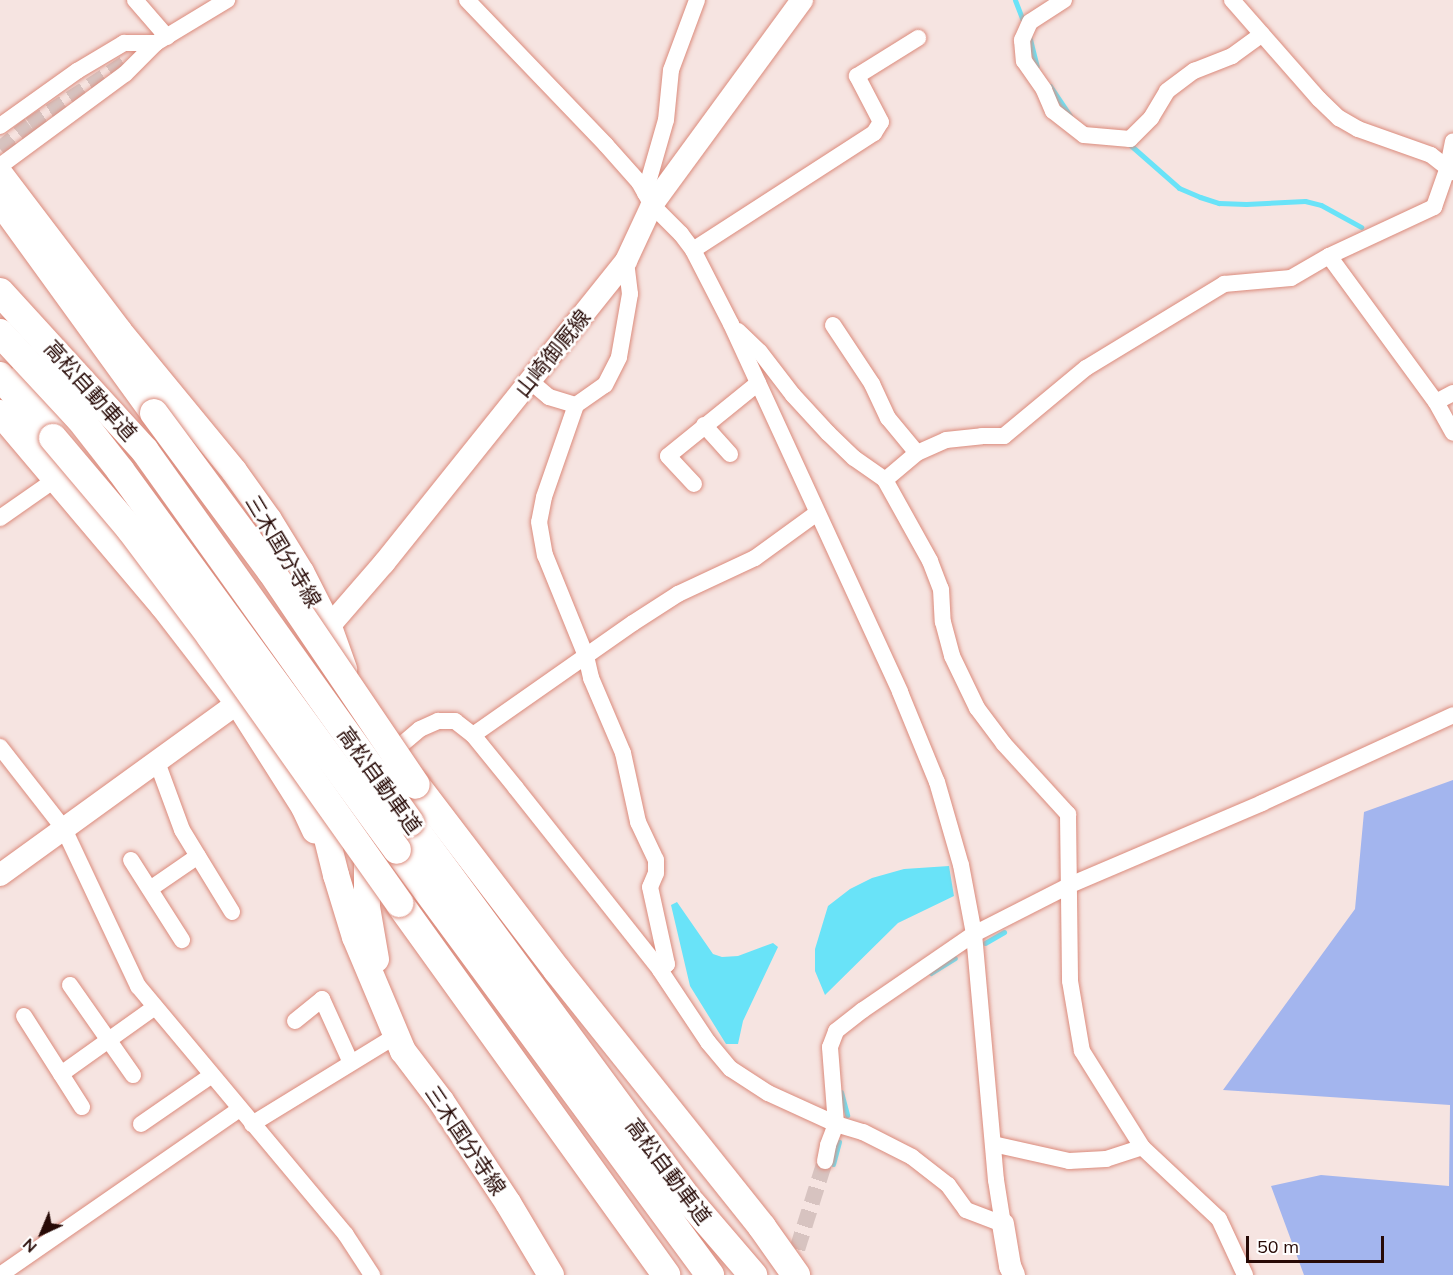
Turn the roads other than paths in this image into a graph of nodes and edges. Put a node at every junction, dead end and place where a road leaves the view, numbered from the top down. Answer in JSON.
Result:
{"nodes":[{"id":1,"x":135,"y":0,"type":"edge"},
{"id":2,"x":466,"y":0,"type":"edge"},
{"id":3,"x":697,"y":0,"type":"edge"},
{"id":4,"x":802,"y":0,"type":"edge"},
{"id":5,"x":1064,"y":0,"type":"edge"},
{"id":6,"x":1232,"y":0,"type":"edge"},
{"id":7,"x":222,"y":2,"type":"edge"},
{"id":8,"x":1262,"y":34,"type":"junction"},
{"id":9,"x":918,"y":38,"type":"dead end"},
{"id":10,"x":161,"y":40,"type":"junction"},
{"id":11,"x":127,"y":62,"type":"tunnel mouth"},
{"id":12,"x":0,"y":126,"type":"edge"},
{"id":13,"x":1453,"y":141,"type":"edge"},
{"id":14,"x":0,"y":166,"type":"edge"},
{"id":15,"x":1451,"y":170,"type":"edge"},
{"id":16,"x":0,"y":174,"type":"edge"},
{"id":17,"x":649,"y":199,"type":"junction"},
{"id":18,"x":0,"y":200,"type":"edge"},
{"id":19,"x":693,"y":250,"type":"junction"},
{"id":20,"x":1329,"y":256,"type":"junction"},
{"id":21,"x":626,"y":261,"type":"junction"},
{"id":22,"x":0,"y":292,"type":"edge"},
{"id":23,"x":731,"y":324,"type":"junction"},
{"id":24,"x":833,"y":325,"type":"dead end"},
{"id":25,"x":0,"y":333,"type":"edge"},
{"id":26,"x":0,"y":348,"type":"edge"},
{"id":27,"x":0,"y":376,"type":"edge"},
{"id":28,"x":530,"y":381,"type":"junction"},
{"id":29,"x":758,"y":383,"type":"junction"},
{"id":30,"x":1453,"y":393,"type":"edge"},
{"id":31,"x":1436,"y":402,"type":"junction"},
{"id":32,"x":576,"y":405,"type":"junction"},
{"id":33,"x":0,"y":413,"type":"edge"},
{"id":34,"x":705,"y":425,"type":"junction"},
{"id":35,"x":1453,"y":433,"type":"edge"},
{"id":36,"x":917,"y":453,"type":"junction"},
{"id":37,"x":730,"y":454,"type":"dead end"},
{"id":38,"x":56,"y":479,"type":"junction"},
{"id":39,"x":885,"y":480,"type":"junction"},
{"id":40,"x":694,"y":484,"type":"dead end"},
{"id":41,"x":818,"y":513,"type":"junction"},
{"id":42,"x":0,"y":518,"type":"edge"},
{"id":43,"x":329,"y":627,"type":"junction"},
{"id":44,"x":586,"y":656,"type":"junction"},
{"id":45,"x":269,"y":680,"type":"junction"},
{"id":46,"x":238,"y":703,"type":"junction"},
{"id":47,"x":1453,"y":715,"type":"edge"},
{"id":48,"x":473,"y":735,"type":"junction"},
{"id":49,"x":0,"y":747,"type":"edge"},
{"id":50,"x":157,"y":762,"type":"junction"},
{"id":51,"x":364,"y":777,"type":"junction"},
{"id":52,"x":64,"y":829,"type":"junction"},
{"id":53,"x":198,"y":856,"type":"junction"},
{"id":54,"x":131,"y":860,"type":"dead end"},
{"id":55,"x":0,"y":875,"type":"edge"},
{"id":56,"x":336,"y":875,"type":"junction"},
{"id":57,"x":1070,"y":885,"type":"junction"},
{"id":58,"x":150,"y":889,"type":"junction"},
{"id":59,"x":232,"y":912,"type":"dead end"},
{"id":60,"x":974,"y":934,"type":"junction"},
{"id":61,"x":182,"y":940,"type":"dead end"},
{"id":62,"x":660,"y":970,"type":"junction"},
{"id":63,"x":70,"y":985,"type":"dead end"},
{"id":64,"x":384,"y":1003,"type":"junction"},
{"id":65,"x":155,"y":1007,"type":"junction"},
{"id":66,"x":24,"y":1016,"type":"dead end"},
{"id":67,"x":295,"y":1022,"type":"dead end"},
{"id":68,"x":397,"y":1035,"type":"junction"},
{"id":69,"x":108,"y":1040,"type":"junction"},
{"id":70,"x":351,"y":1063,"type":"junction"},
{"id":71,"x":61,"y":1074,"type":"junction"},
{"id":72,"x":133,"y":1075,"type":"dead end"},
{"id":73,"x":212,"y":1075,"type":"junction"},
{"id":74,"x":82,"y":1107,"type":"dead end"},
{"id":75,"x":240,"y":1109,"type":"junction"},
{"id":76,"x":141,"y":1124,"type":"dead end"},
{"id":77,"x":252,"y":1124,"type":"junction"},
{"id":78,"x":836,"y":1124,"type":"junction"},
{"id":79,"x":993,"y":1144,"type":"junction"},
{"id":80,"x":1142,"y":1147,"type":"junction"},
{"id":81,"x":825,"y":1161,"type":"tunnel mouth"},
{"id":82,"x":1003,"y":1224,"type":"junction"},
{"id":83,"x":0,"y":1275,"type":"edge"},
{"id":84,"x":372,"y":1275,"type":"edge"},
{"id":85,"x":551,"y":1275,"type":"edge"},
{"id":86,"x":666,"y":1275,"type":"edge"},
{"id":87,"x":710,"y":1275,"type":"edge"},
{"id":88,"x":753,"y":1275,"type":"edge"},
{"id":89,"x":796,"y":1275,"type":"edge"},
{"id":90,"x":1014,"y":1275,"type":"edge"},
{"id":91,"x":1245,"y":1275,"type":"edge"}],
"edges":[{"from":1,"to":10,"type":"street"},
{"from":2,"to":17,"type":"street"},
{"from":3,"to":17,"type":"street"},
{"from":4,"to":17,"type":"main road","name":"山崎御厩線"},
{"from":5,"to":8,"type":"street"},
{"from":6,"to":8,"type":"street"},
{"from":7,"to":10,"type":"street"},
{"from":8,"to":15,"type":"street"},
{"from":9,"to":19,"type":"street"},
{"from":10,"to":11,"type":"street"},
{"from":10,"to":12,"type":"street"},
{"from":10,"to":14,"type":"street"},
{"from":13,"to":15,"type":"street"},
{"from":15,"to":20,"type":"street"},
{"from":16,"to":43,"type":"main road","name":"三木国分寺線"},
{"from":17,"to":19,"type":"street"},
{"from":17,"to":21,"type":"main road","name":"山崎御厩線"},
{"from":18,"to":89,"type":"highway","bridge":true},
{"from":19,"to":23,"type":"street"},
{"from":20,"to":31,"type":"street"},
{"from":20,"to":36,"type":"street"},
{"from":21,"to":28,"type":"main road","name":"山崎御厩線"},
{"from":21,"to":32,"type":"street"},
{"from":22,"to":88,"type":"highway","name":"高松自動車道","bridge":true},
{"from":23,"to":29,"type":"street"},
{"from":23,"to":39,"type":"street"},
{"from":24,"to":36,"type":"street"},
{"from":25,"to":87,"type":"highway","name":"高松自動車道","bridge":true},
{"from":26,"to":45,"type":"main road","name":"三木国分寺線"},
{"from":27,"to":86,"type":"highway","bridge":true},
{"from":28,"to":32,"type":"street"},
{"from":28,"to":43,"type":"main road","name":"山崎御厩線"},
{"from":29,"to":34,"type":"street"},
{"from":29,"to":41,"type":"street"},
{"from":30,"to":31,"type":"street"},
{"from":31,"to":35,"type":"street"},
{"from":32,"to":44,"type":"street"},
{"from":33,"to":38,"type":"main road"},
{"from":34,"to":37,"type":"street"},
{"from":34,"to":40,"type":"street"},
{"from":36,"to":39,"type":"street"},
{"from":38,"to":42,"type":"street"},
{"from":38,"to":46,"type":"main road"},
{"from":39,"to":57,"type":"street"},
{"from":41,"to":44,"type":"street"},
{"from":41,"to":60,"type":"street"},
{"from":43,"to":45,"type":"main road","name":"山崎御厩線"},
{"from":43,"to":51,"type":"main road","name":"三木国分寺線"},
{"from":44,"to":48,"type":"street"},
{"from":44,"to":62,"type":"street"},
{"from":45,"to":46,"type":"main road","name":"山崎御厩線"},
{"from":45,"to":56,"type":"main road","name":"三木国分寺線"},
{"from":46,"to":50,"type":"main road","name":"山崎御厩線"},
{"from":46,"to":56,"type":"main road"},
{"from":47,"to":57,"type":"street"},
{"from":48,"to":51,"type":"street"},
{"from":48,"to":62,"type":"street"},
{"from":49,"to":52,"type":"street"},
{"from":50,"to":52,"type":"main road","name":"山崎御厩線"},
{"from":50,"to":53,"type":"street"},
{"from":51,"to":64,"type":"main road","name":"三木国分寺線"},
{"from":52,"to":55,"type":"main road","name":"山崎御厩線"},
{"from":52,"to":65,"type":"street"},
{"from":53,"to":58,"type":"street"},
{"from":53,"to":59,"type":"street"},
{"from":54,"to":58,"type":"street"},
{"from":56,"to":64,"type":"main road","name":"三木国分寺線"},
{"from":57,"to":60,"type":"street"},
{"from":57,"to":80,"type":"street"},
{"from":58,"to":61,"type":"street"},
{"from":60,"to":78,"type":"street"},
{"from":60,"to":79,"type":"street"},
{"from":62,"to":78,"type":"street"},
{"from":63,"to":69,"type":"street"},
{"from":64,"to":68,"type":"main road","name":"三木国分寺線"},
{"from":65,"to":69,"type":"street"},
{"from":65,"to":73,"type":"street"},
{"from":66,"to":71,"type":"street"},
{"from":67,"to":70,"type":"street"},
{"from":68,"to":70,"type":"street"},
{"from":68,"to":85,"type":"main road","name":"三木国分寺線"},
{"from":69,"to":71,"type":"street"},
{"from":69,"to":72,"type":"street"},
{"from":70,"to":77,"type":"street"},
{"from":71,"to":74,"type":"street"},
{"from":73,"to":75,"type":"street"},
{"from":73,"to":76,"type":"street"},
{"from":75,"to":77,"type":"street"},
{"from":75,"to":83,"type":"street"},
{"from":77,"to":84,"type":"street"},
{"from":78,"to":81,"type":"street"},
{"from":78,"to":82,"type":"street"},
{"from":79,"to":80,"type":"street"},
{"from":79,"to":82,"type":"street"},
{"from":80,"to":91,"type":"street"},
{"from":82,"to":90,"type":"main road"}]}
